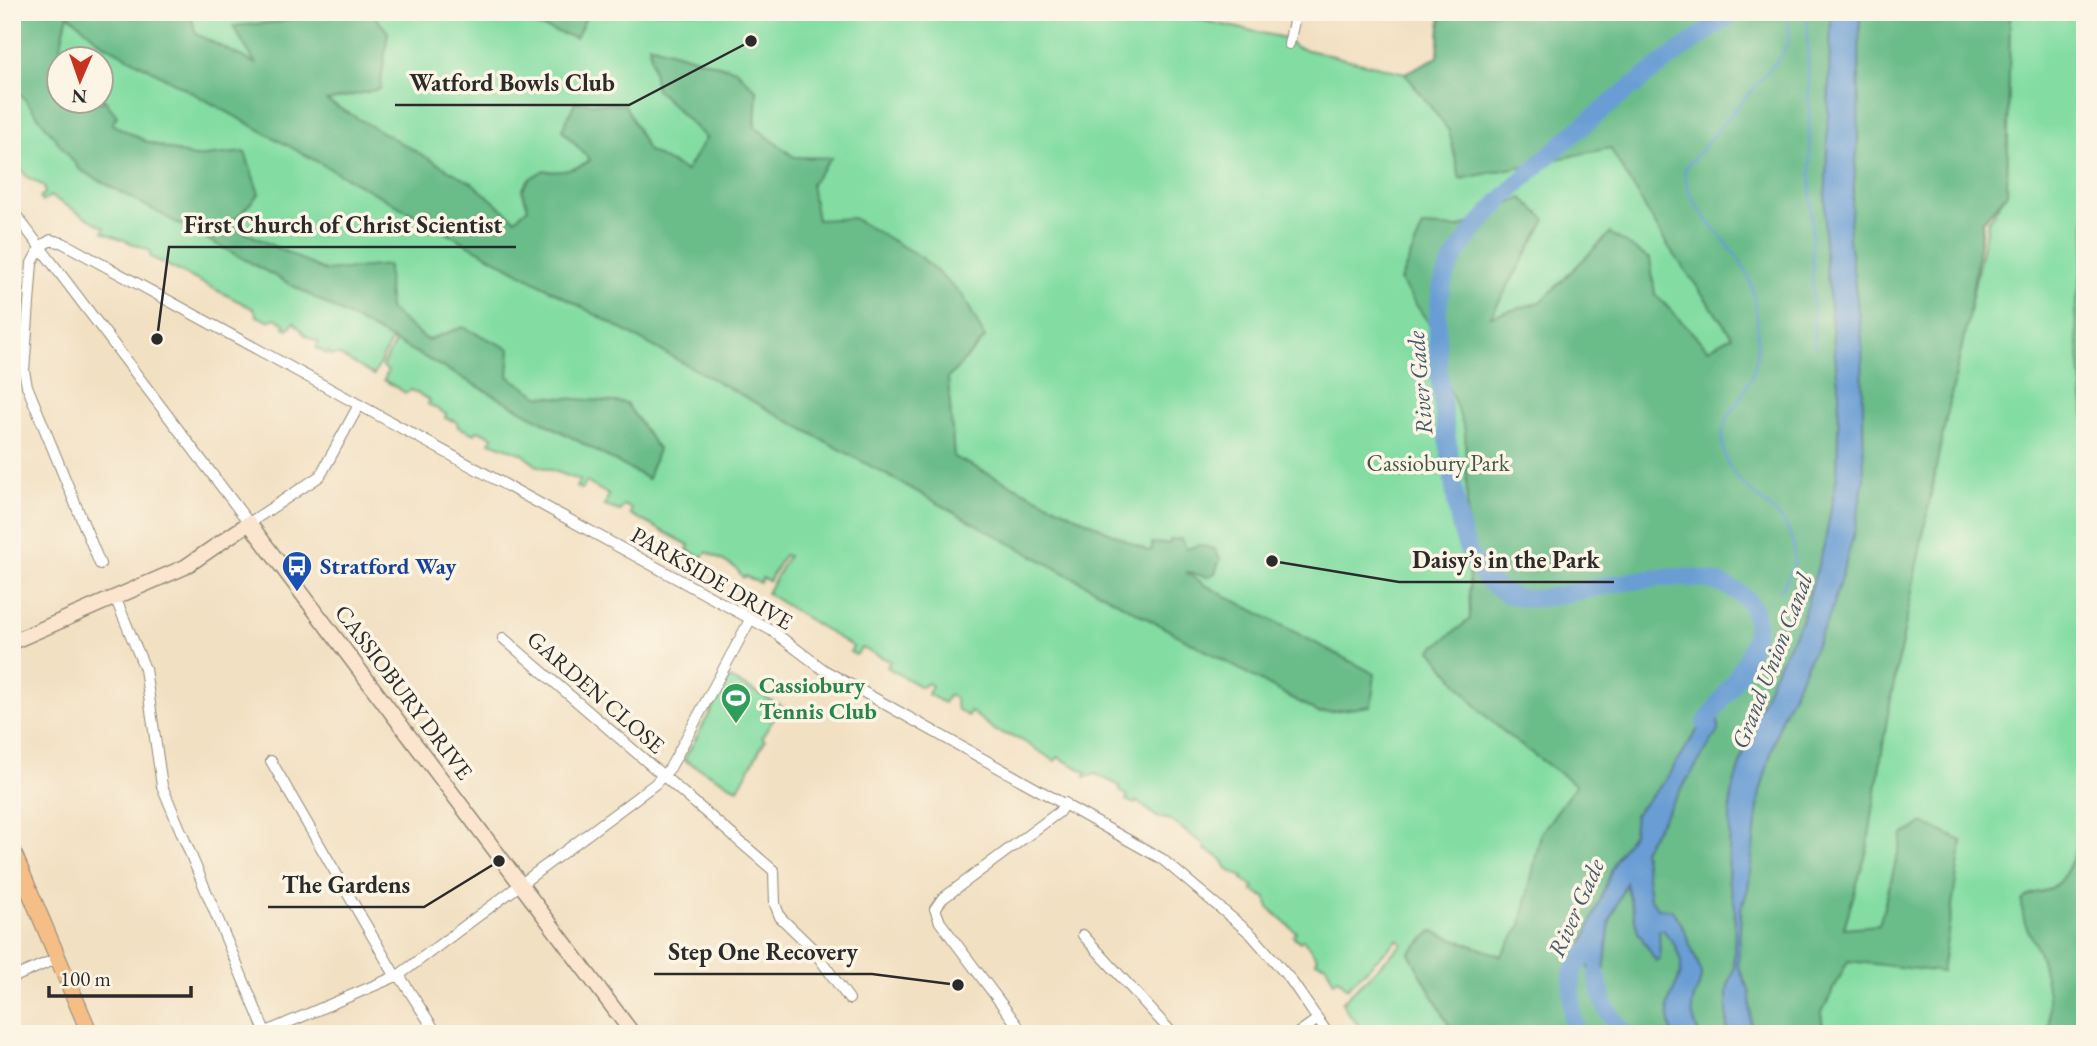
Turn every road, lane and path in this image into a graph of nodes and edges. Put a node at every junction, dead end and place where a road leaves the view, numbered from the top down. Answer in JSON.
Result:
{"nodes":[{"id":1,"x":1296,"y":12,"type":"edge"},
{"id":2,"x":1289,"y":44,"type":"dead end"},
{"id":3,"x":12,"y":210,"type":"edge"},
{"id":4,"x":41,"y":246,"type":"junction"},
{"id":5,"x":359,"y":405,"type":"junction"},
{"id":6,"x":249,"y":523,"type":"junction"},
{"id":7,"x":100,"y":564,"type":"dead end"},
{"id":8,"x":115,"y":597,"type":"junction"},
{"id":9,"x":750,"y":620,"type":"junction"},
{"id":10,"x":503,"y":638,"type":"dead end"},
{"id":11,"x":12,"y":642,"type":"edge"},
{"id":12,"x":271,"y":761,"type":"dead end"},
{"id":13,"x":664,"y":776,"type":"junction"},
{"id":14,"x":1065,"y":803,"type":"junction"},
{"id":15,"x":12,"y":850,"type":"edge"},
{"id":16,"x":16,"y":870,"type":"edge"},
{"id":17,"x":521,"y":885,"type":"junction"},
{"id":18,"x":1083,"y":935,"type":"dead end"},
{"id":19,"x":58,"y":958,"type":"junction"},
{"id":20,"x":398,"y":976,"type":"junction"},
{"id":21,"x":12,"y":978,"type":"edge"},
{"id":22,"x":849,"y":999,"type":"dead end"},
{"id":23,"x":1318,"y":1018,"type":"junction"},
{"id":24,"x":266,"y":1033,"type":"edge"},
{"id":25,"x":90,"y":1034,"type":"edge"},
{"id":26,"x":437,"y":1034,"type":"edge"},
{"id":27,"x":632,"y":1034,"type":"edge"},
{"id":28,"x":1024,"y":1034,"type":"edge"},
{"id":29,"x":1173,"y":1034,"type":"edge"},
{"id":30,"x":1297,"y":1034,"type":"edge"},
{"id":31,"x":1328,"y":1034,"type":"edge"}],
"edges":[{"from":1,"to":2,"type":"street"},
{"from":3,"to":4,"type":"street","name":"CASSIOBURY DRIVE"},
{"from":4,"to":5,"type":"street","name":"PARKSIDE DRIVE"},
{"from":4,"to":6,"type":"street","name":"CASSIOBURY DRIVE"},
{"from":4,"to":7,"type":"street"},
{"from":5,"to":6,"type":"street"},
{"from":5,"to":9,"type":"street","name":"PARKSIDE DRIVE"},
{"from":6,"to":8,"type":"street"},
{"from":6,"to":17,"type":"street","name":"CASSIOBURY DRIVE"},
{"from":8,"to":11,"type":"street"},
{"from":8,"to":24,"type":"street"},
{"from":9,"to":13,"type":"street"},
{"from":9,"to":14,"type":"street","name":"PARKSIDE DRIVE"},
{"from":10,"to":13,"type":"street","name":"GARDEN CLOSE"},
{"from":12,"to":20,"type":"street"},
{"from":13,"to":17,"type":"street"},
{"from":13,"to":22,"type":"street","name":"GARDEN CLOSE"},
{"from":14,"to":23,"type":"street","name":"PARKSIDE DRIVE"},
{"from":14,"to":28,"type":"street"},
{"from":15,"to":16,"type":"main road"},
{"from":16,"to":19,"type":"main road"},
{"from":17,"to":20,"type":"street"},
{"from":17,"to":27,"type":"street","name":"CASSIOBURY DRIVE"},
{"from":18,"to":29,"type":"street"},
{"from":19,"to":21,"type":"street"},
{"from":19,"to":25,"type":"main road"},
{"from":20,"to":24,"type":"street"},
{"from":20,"to":26,"type":"street"},
{"from":23,"to":30,"type":"street"},
{"from":23,"to":31,"type":"street","name":"PARKSIDE DRIVE"}]}
